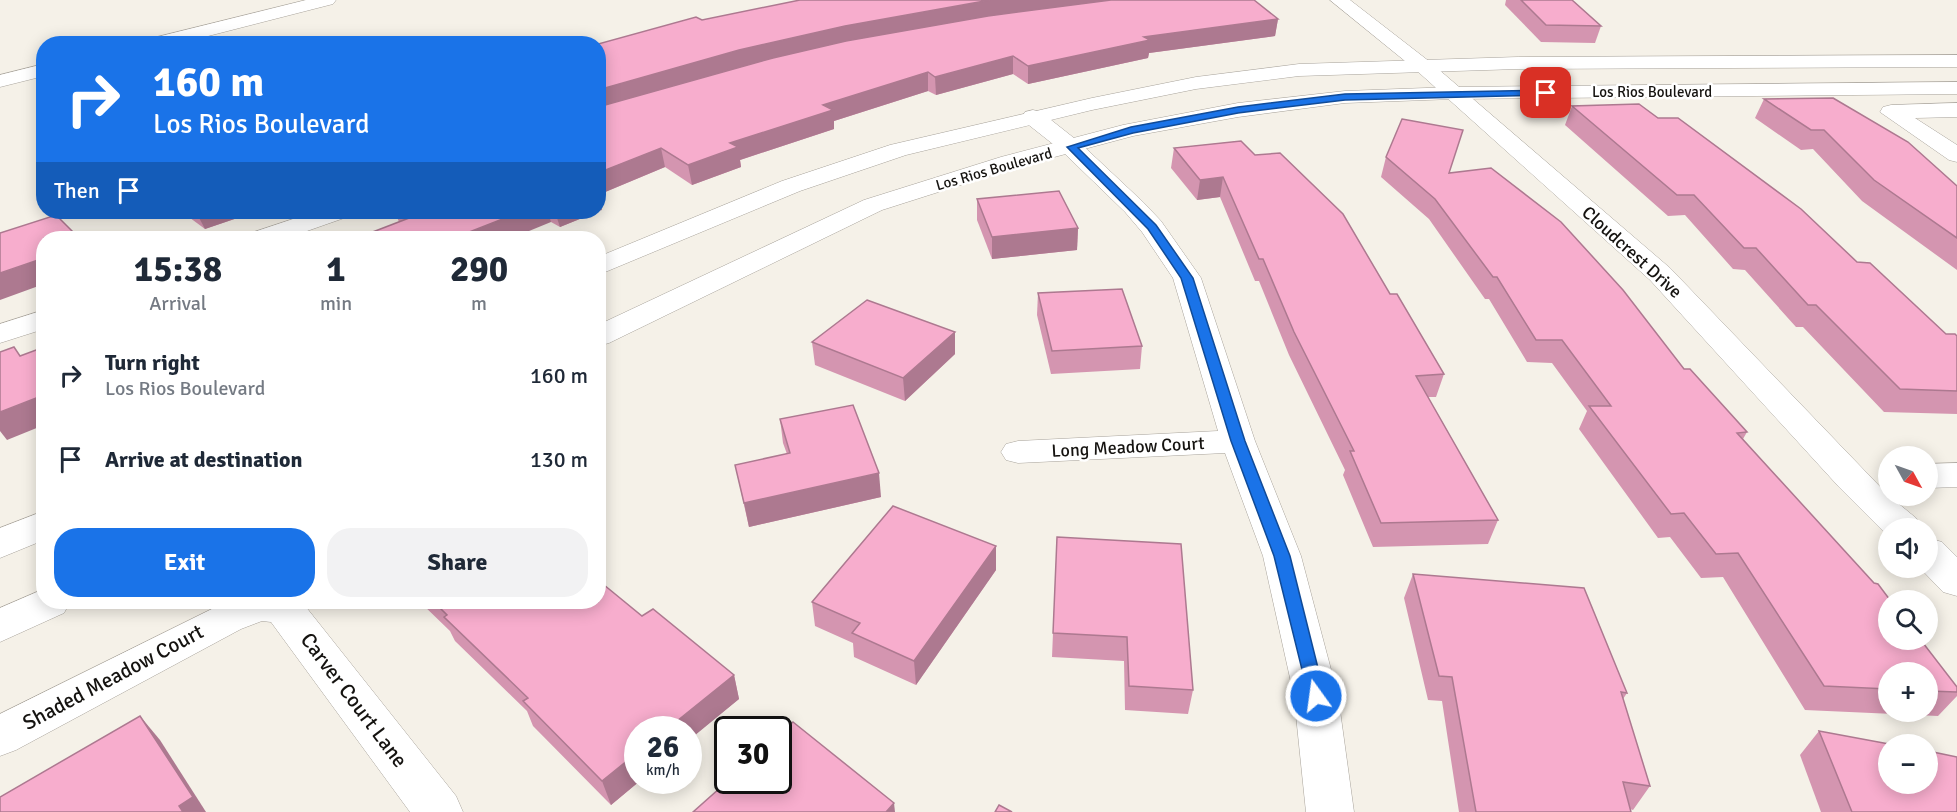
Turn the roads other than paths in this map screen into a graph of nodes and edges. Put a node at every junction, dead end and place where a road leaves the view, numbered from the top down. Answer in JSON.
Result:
{"nodes":[{"id":1,"x":327,"y":0,"type":"edge"},
{"id":2,"x":1339,"y":0,"type":"edge"},
{"id":3,"x":184,"y":36,"type":"edge"},
{"id":4,"x":1957,"y":61,"type":"edge"},
{"id":5,"x":1423,"y":66,"type":"junction"},
{"id":6,"x":36,"y":72,"type":"edge"},
{"id":7,"x":0,"y":81,"type":"edge"},
{"id":8,"x":1957,"y":88,"type":"edge"},
{"id":9,"x":1453,"y":93,"type":"junction"},
{"id":10,"x":1957,"y":110,"type":"edge"},
{"id":11,"x":1033,"y":117,"type":"junction"},
{"id":12,"x":1071,"y":147,"type":"junction"},
{"id":13,"x":1957,"y":155,"type":"edge"},
{"id":14,"x":318,"y":219,"type":"edge"},
{"id":15,"x":284,"y":231,"type":"edge"},
{"id":16,"x":606,"y":264,"type":"edge"},
{"id":17,"x":36,"y":322,"type":"edge"},
{"id":18,"x":606,"y":333,"type":"edge"},
{"id":19,"x":0,"y":334,"type":"edge"},
{"id":20,"x":1238,"y":441,"type":"junction"},
{"id":21,"x":1018,"y":452,"type":"dead end"},
{"id":22,"x":1957,"y":475,"type":"edge"},
{"id":23,"x":1938,"y":476,"type":"edge"},
{"id":24,"x":1878,"y":477,"type":"edge"},
{"id":25,"x":1852,"y":478,"type":"junction"},
{"id":26,"x":1893,"y":518,"type":"edge"},
{"id":27,"x":36,"y":528,"type":"edge"},
{"id":28,"x":0,"y":544,"type":"edge"},
{"id":29,"x":1938,"y":562,"type":"edge"},
{"id":30,"x":1957,"y":581,"type":"edge"},
{"id":31,"x":36,"y":609,"type":"edge"},
{"id":32,"x":251,"y":609,"type":"edge"},
{"id":33,"x":286,"y":609,"type":"edge"},
{"id":34,"x":0,"y":626,"type":"edge"},
{"id":35,"x":0,"y":736,"type":"edge"},
{"id":36,"x":439,"y":812,"type":"edge"},
{"id":37,"x":1330,"y":812,"type":"edge"}],
"edges":[{"from":1,"to":3,"type":"main road"},
{"from":2,"to":5,"type":"main road","name":"Cloudcrest Drive"},
{"from":4,"to":5,"type":"main road","name":"Los Rios Boulevard"},
{"from":5,"to":9,"type":"main road","name":"Cloudcrest Drive"},
{"from":5,"to":11,"type":"main road","name":"Los Rios Boulevard"},
{"from":6,"to":7,"type":"main road"},
{"from":8,"to":9,"type":"main road","name":"Los Rios Boulevard"},
{"from":9,"to":12,"type":"main road","name":"Los Rios Boulevard"},
{"from":9,"to":25,"type":"main road","name":"Cloudcrest Drive"},
{"from":10,"to":13,"type":"main road"},
{"from":11,"to":12,"type":"main road"},
{"from":11,"to":16,"type":"main road","name":"Los Rios Boulevard"},
{"from":12,"to":18,"type":"main road","name":"Los Rios Boulevard"},
{"from":12,"to":20,"type":"main road"},
{"from":14,"to":15,"type":"main road"},
{"from":17,"to":19,"type":"main road"},
{"from":20,"to":21,"type":"main road","name":"Long Meadow Court"},
{"from":20,"to":37,"type":"main road"},
{"from":22,"to":23,"type":"main road"},
{"from":24,"to":25,"type":"main road"},
{"from":25,"to":26,"type":"main road","name":"Cloudcrest Drive"},
{"from":27,"to":28,"type":"main road"},
{"from":29,"to":30,"type":"main road"},
{"from":31,"to":34,"type":"main road"},
{"from":32,"to":35,"type":"main road","name":"Shaded Meadow Court"},
{"from":33,"to":36,"type":"main road","name":"Carver Court Lane"}]}
